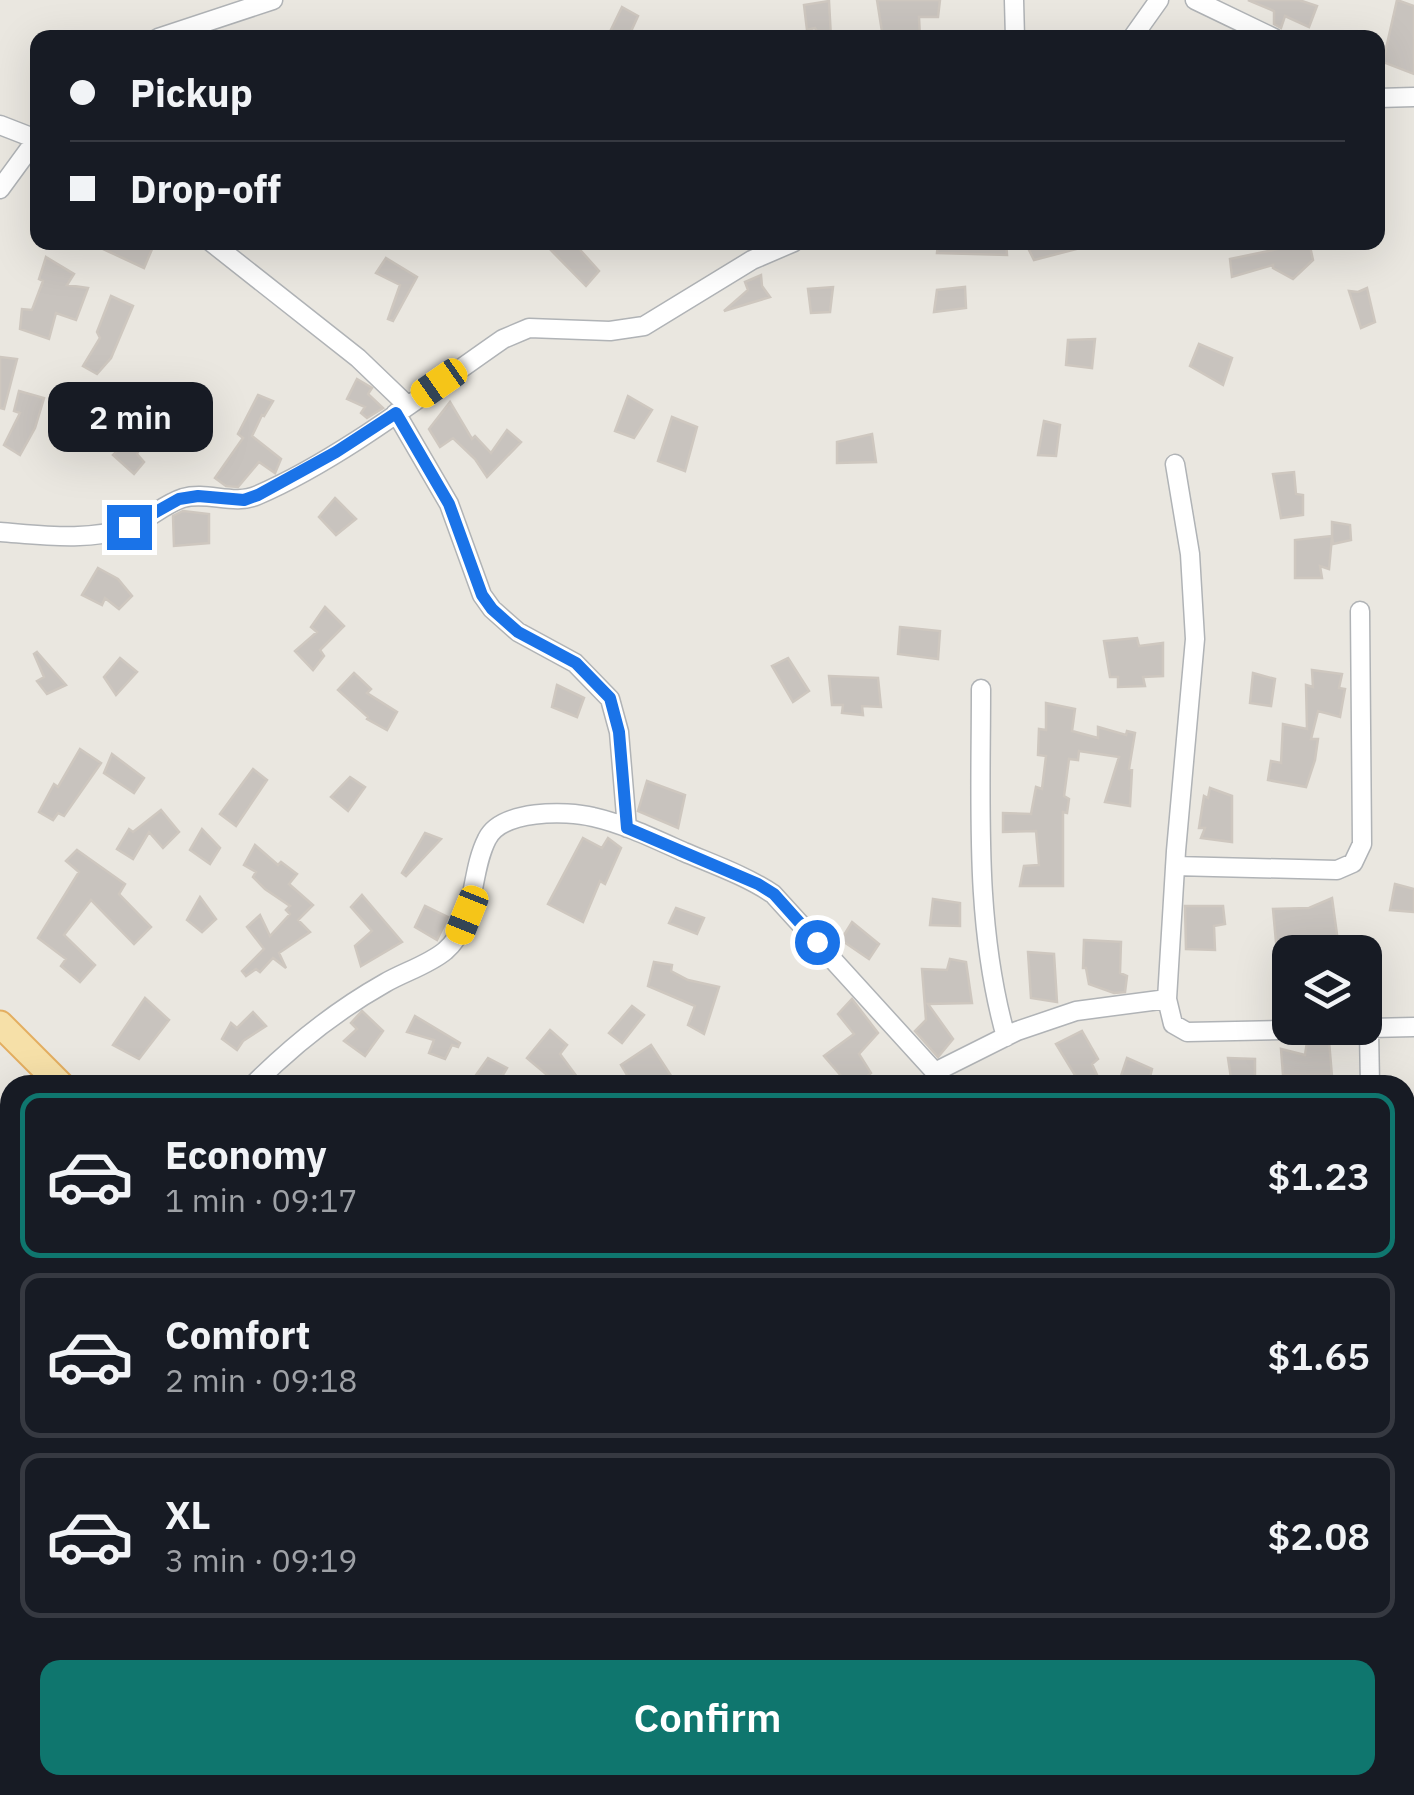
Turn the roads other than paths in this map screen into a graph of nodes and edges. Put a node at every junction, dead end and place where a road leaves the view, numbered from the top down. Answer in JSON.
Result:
{"nodes":[{"id":1,"x":272,"y":0,"type":"edge"},
{"id":2,"x":1014,"y":0,"type":"edge"},
{"id":3,"x":1159,"y":0,"type":"edge"},
{"id":4,"x":1195,"y":0,"type":"edge"},
{"id":5,"x":182,"y":30,"type":"edge"},
{"id":6,"x":1015,"y":30,"type":"edge"},
{"id":7,"x":1138,"y":30,"type":"edge"},
{"id":8,"x":1257,"y":30,"type":"edge"},
{"id":9,"x":1414,"y":96,"type":"edge"},
{"id":10,"x":1385,"y":98,"type":"edge"},
{"id":11,"x":0,"y":125,"type":"edge"},
{"id":12,"x":30,"y":136,"type":"edge"},
{"id":13,"x":30,"y":148,"type":"edge"},
{"id":14,"x":0,"y":189,"type":"edge"},
{"id":15,"x":221,"y":250,"type":"edge"},
{"id":16,"x":775,"y":250,"type":"edge"},
{"id":17,"x":401,"y":409,"type":"junction"},
{"id":18,"x":1175,"y":464,"type":"dead end"},
{"id":19,"x":0,"y":532,"type":"edge"},
{"id":20,"x":1360,"y":611,"type":"dead end"},
{"id":21,"x":981,"y":689,"type":"dead end"},
{"id":22,"x":627,"y":828,"type":"junction"},
{"id":23,"x":1175,"y":866,"type":"junction"},
{"id":24,"x":1168,"y":998,"type":"junction"},
{"id":25,"x":0,"y":1024,"type":"edge"},
{"id":26,"x":1414,"y":1027,"type":"edge"},
{"id":27,"x":1382,"y":1029,"type":"edge"},
{"id":28,"x":1272,"y":1031,"type":"edge"},
{"id":29,"x":1006,"y":1037,"type":"junction"},
{"id":30,"x":1369,"y":1045,"type":"edge"},
{"id":31,"x":51,"y":1075,"type":"edge"},
{"id":32,"x":264,"y":1075,"type":"edge"},
{"id":33,"x":936,"y":1075,"type":"edge"},
{"id":34,"x":944,"y":1075,"type":"edge"},
{"id":35,"x":1370,"y":1075,"type":"edge"}],
"edges":[{"from":1,"to":5,"type":"street"},
{"from":2,"to":6,"type":"street"},
{"from":3,"to":7,"type":"street"},
{"from":4,"to":8,"type":"street"},
{"from":9,"to":10,"type":"street"},
{"from":11,"to":12,"type":"street"},
{"from":13,"to":14,"type":"street"},
{"from":15,"to":17,"type":"street"},
{"from":16,"to":17,"type":"street"},
{"from":17,"to":19,"type":"street"},
{"from":17,"to":22,"type":"street"},
{"from":18,"to":23,"type":"street"},
{"from":20,"to":23,"type":"street"},
{"from":21,"to":29,"type":"street"},
{"from":22,"to":32,"type":"street"},
{"from":22,"to":33,"type":"street"},
{"from":23,"to":24,"type":"street"},
{"from":24,"to":28,"type":"street"},
{"from":24,"to":29,"type":"street"},
{"from":25,"to":31,"type":"main road"},
{"from":26,"to":27,"type":"street"},
{"from":29,"to":34,"type":"street"},
{"from":30,"to":35,"type":"street"}]}
